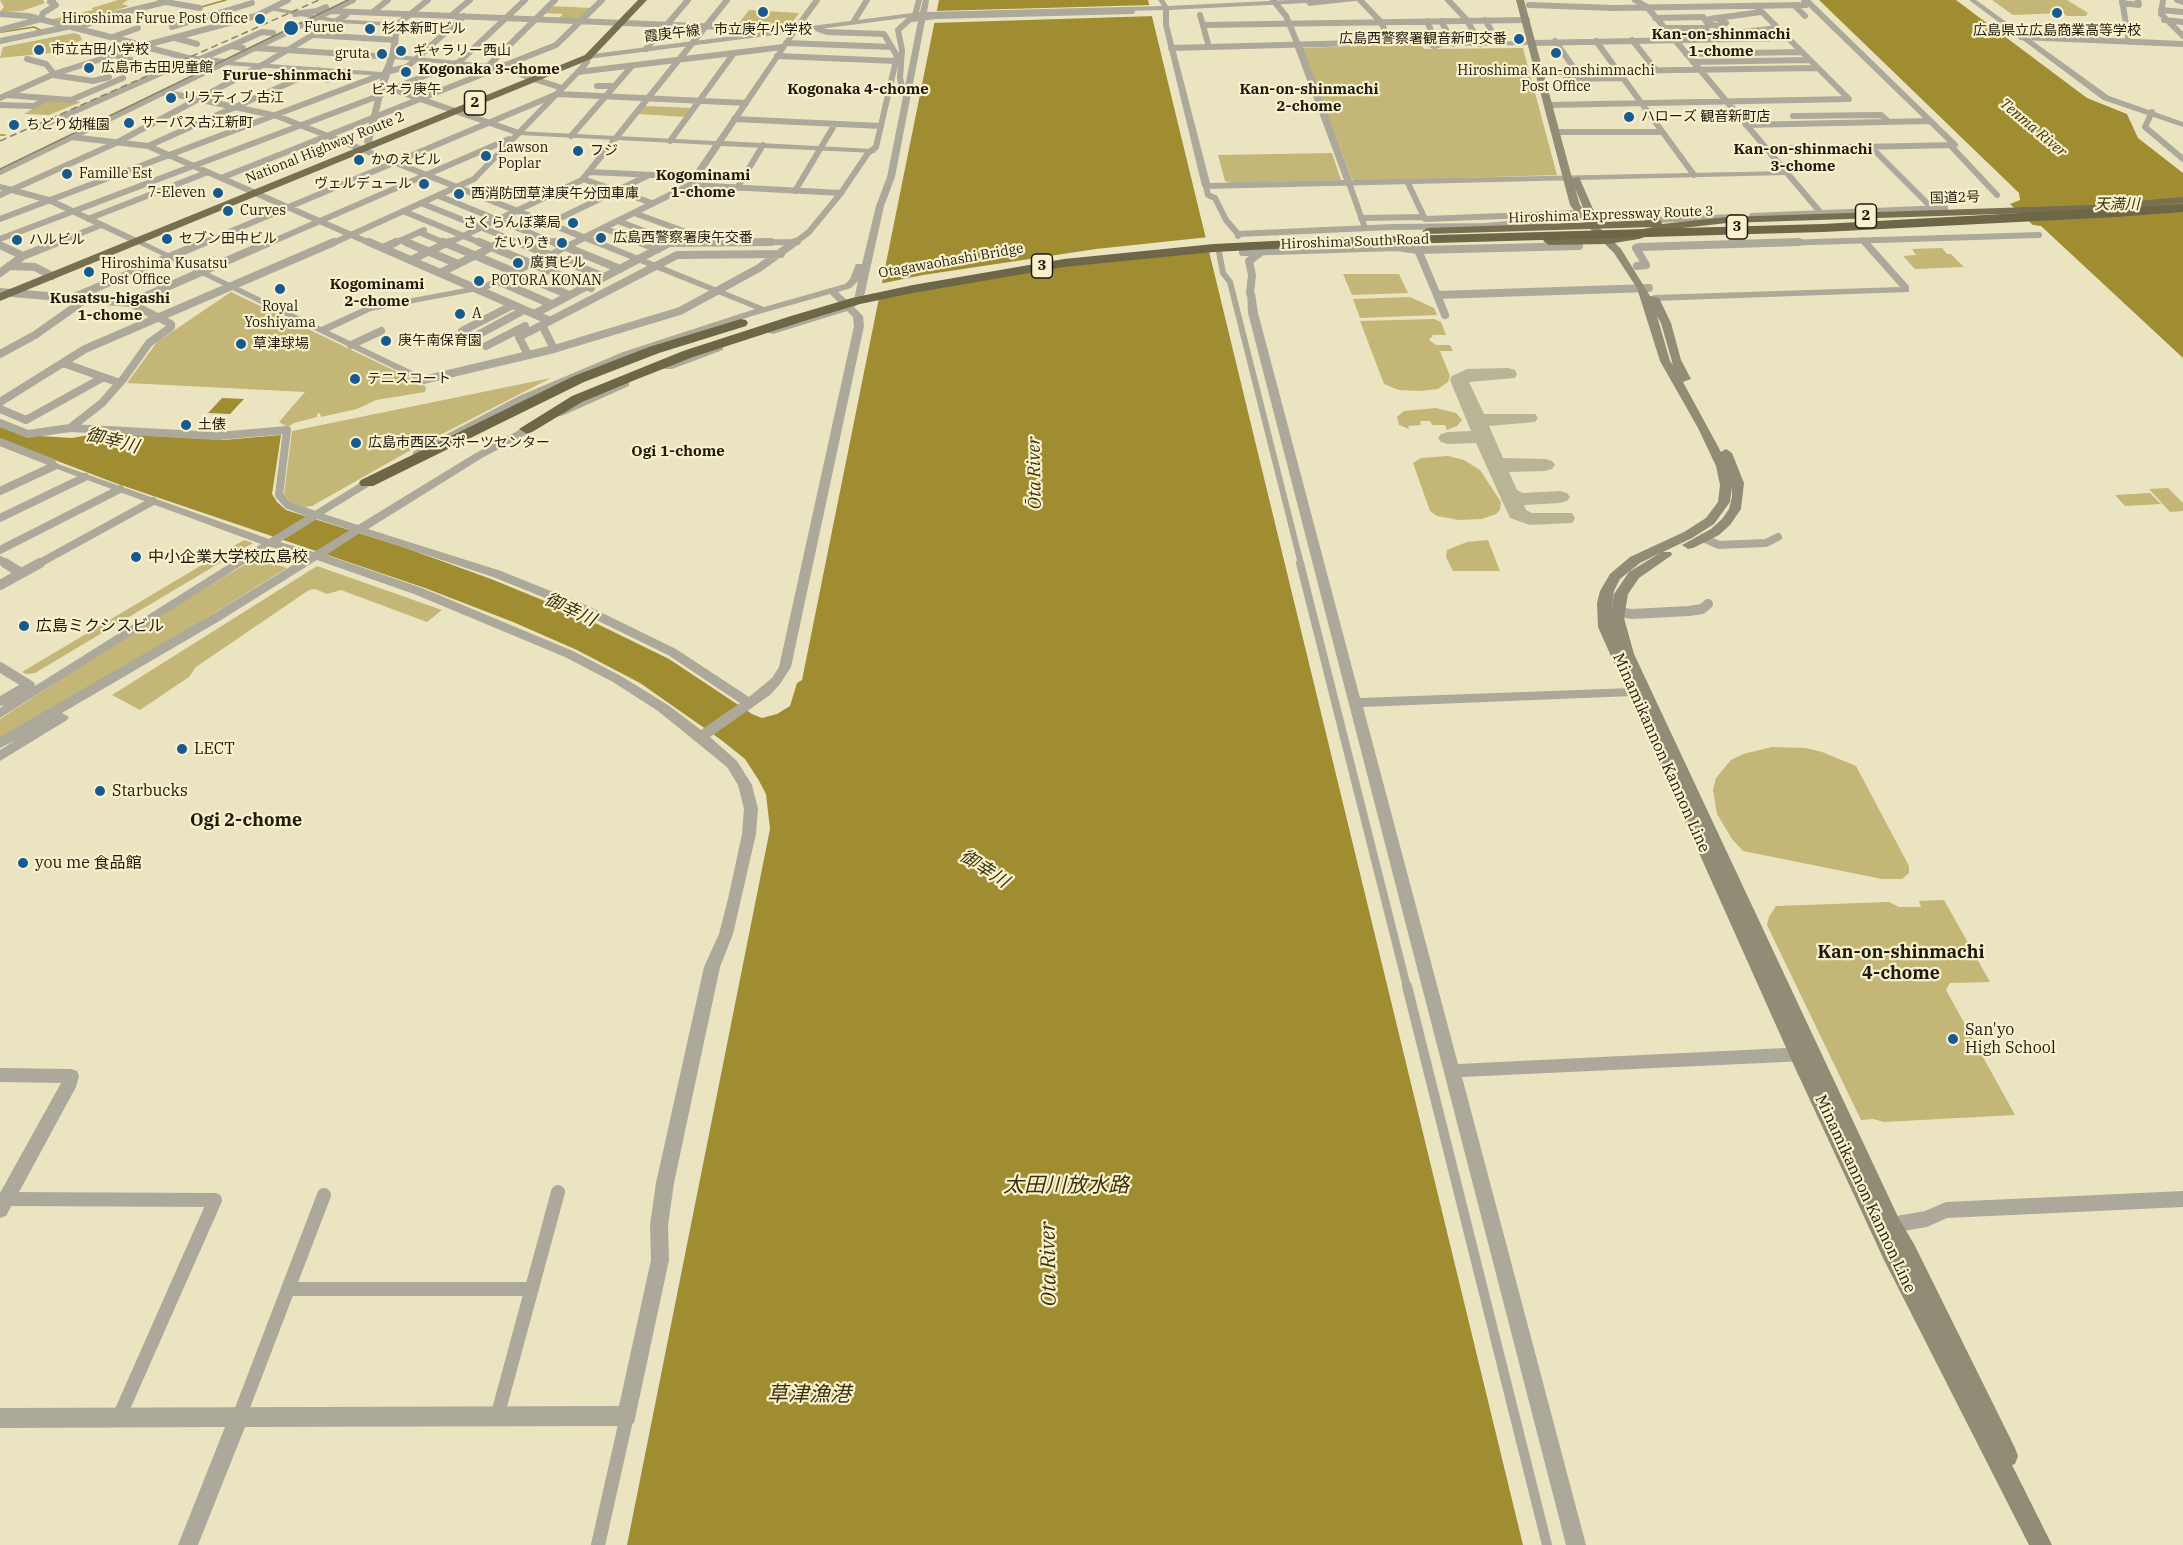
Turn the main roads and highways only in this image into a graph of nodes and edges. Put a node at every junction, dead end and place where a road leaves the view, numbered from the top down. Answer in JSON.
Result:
{"nodes":[{"id":1,"x":643,"y":0,"type":"edge"},
{"id":2,"x":1526,"y":2,"type":"edge"},
{"id":3,"x":1535,"y":42,"type":"junction"},
{"id":4,"x":1572,"y":178,"type":"junction"},
{"id":5,"x":2183,"y":200,"type":"edge"},
{"id":6,"x":2183,"y":208,"type":"edge"},
{"id":7,"x":1727,"y":220,"type":"junction"},
{"id":8,"x":1598,"y":225,"type":"junction"},
{"id":9,"x":1431,"y":229,"type":"joint"},
{"id":10,"x":1495,"y":236,"type":"junction"},
{"id":11,"x":1612,"y":240,"type":"junction"},
{"id":12,"x":1552,"y":243,"type":"joint"},
{"id":13,"x":1295,"y":244,"type":"junction"},
{"id":14,"x":1214,"y":245,"type":"junction"},
{"id":15,"x":1648,"y":292,"type":"junction"},
{"id":16,"x":3,"y":294,"type":"edge"},
{"id":17,"x":873,"y":294,"type":"junction"},
{"id":18,"x":526,"y":429,"type":"road end"},
{"id":19,"x":367,"y":483,"type":"road end"},
{"id":20,"x":1805,"y":1054,"type":"junction"},
{"id":21,"x":1886,"y":1226,"type":"junction"},
{"id":22,"x":2041,"y":1545,"type":"edge"},
{"id":23,"x":2050,"y":1545,"type":"edge"}],
"edges":[{"from":1,"to":16,"type":"highway","name":"National Highway Route 2","number":"2"},
{"from":2,"to":3,"type":"main road","name":"Minamikannon Kannon Line"},
{"from":2,"to":3,"type":"main road","name":"Minamikannon Kannon Line"},
{"from":3,"to":4,"type":"main road","name":"Minamikannon Kannon Line"},
{"from":4,"to":8,"type":"main road","name":"Minamikannon Kannon Line"},
{"from":4,"to":8,"type":"main road","name":"Minamikannon Kannon Line"},
{"from":5,"to":7,"type":"highway","name":"国道2号","number":"2"},
{"from":6,"to":10,"type":"highway","name":"Hiroshima Expressway Route 3","number":"3"},
{"from":7,"to":8,"type":"highway","name":"国道2号","number":"2"},
{"from":7,"to":11,"type":"highway","name":"国道2号","number":"2"},
{"from":8,"to":9,"type":"highway","number":"2"},
{"from":8,"to":11,"type":"main road","name":"Minamikannon Kannon Line"},
{"from":9,"to":14,"type":"highway"},
{"from":10,"to":13,"type":"highway","name":"Hiroshima South Road","number":"3"},
{"from":10,"to":14,"type":"highway","name":"Hiroshima South Road","number":"3"},
{"from":11,"to":12,"type":"highway","number":"2"},
{"from":11,"to":15,"type":"main road","name":"Minamikannon Kannon Line"},
{"from":11,"to":15,"type":"main road","name":"Minamikannon Kannon Line"},
{"from":12,"to":13,"type":"highway"},
{"from":13,"to":14,"type":"highway","name":"Hiroshima South Road","number":"3"},
{"from":14,"to":17,"type":"highway","name":"Otagawaohashi Bridge","number":"3"},
{"from":14,"to":17,"type":"highway","name":"Otagawaohashi Bridge","number":"3"},
{"from":15,"to":20,"type":"main road","name":"Minamikannon Kannon Line"},
{"from":15,"to":20,"type":"main road","name":"Minamikannon Kannon Line"},
{"from":17,"to":18,"type":"highway","number":"3"},
{"from":17,"to":19,"type":"highway","number":"3"},
{"from":20,"to":21,"type":"main road","name":"Minamikannon Kannon Line"},
{"from":21,"to":22,"type":"main road","name":"Minamikannon Kannon Line"},
{"from":21,"to":23,"type":"main road","name":"Minamikannon Kannon Line"}]}
